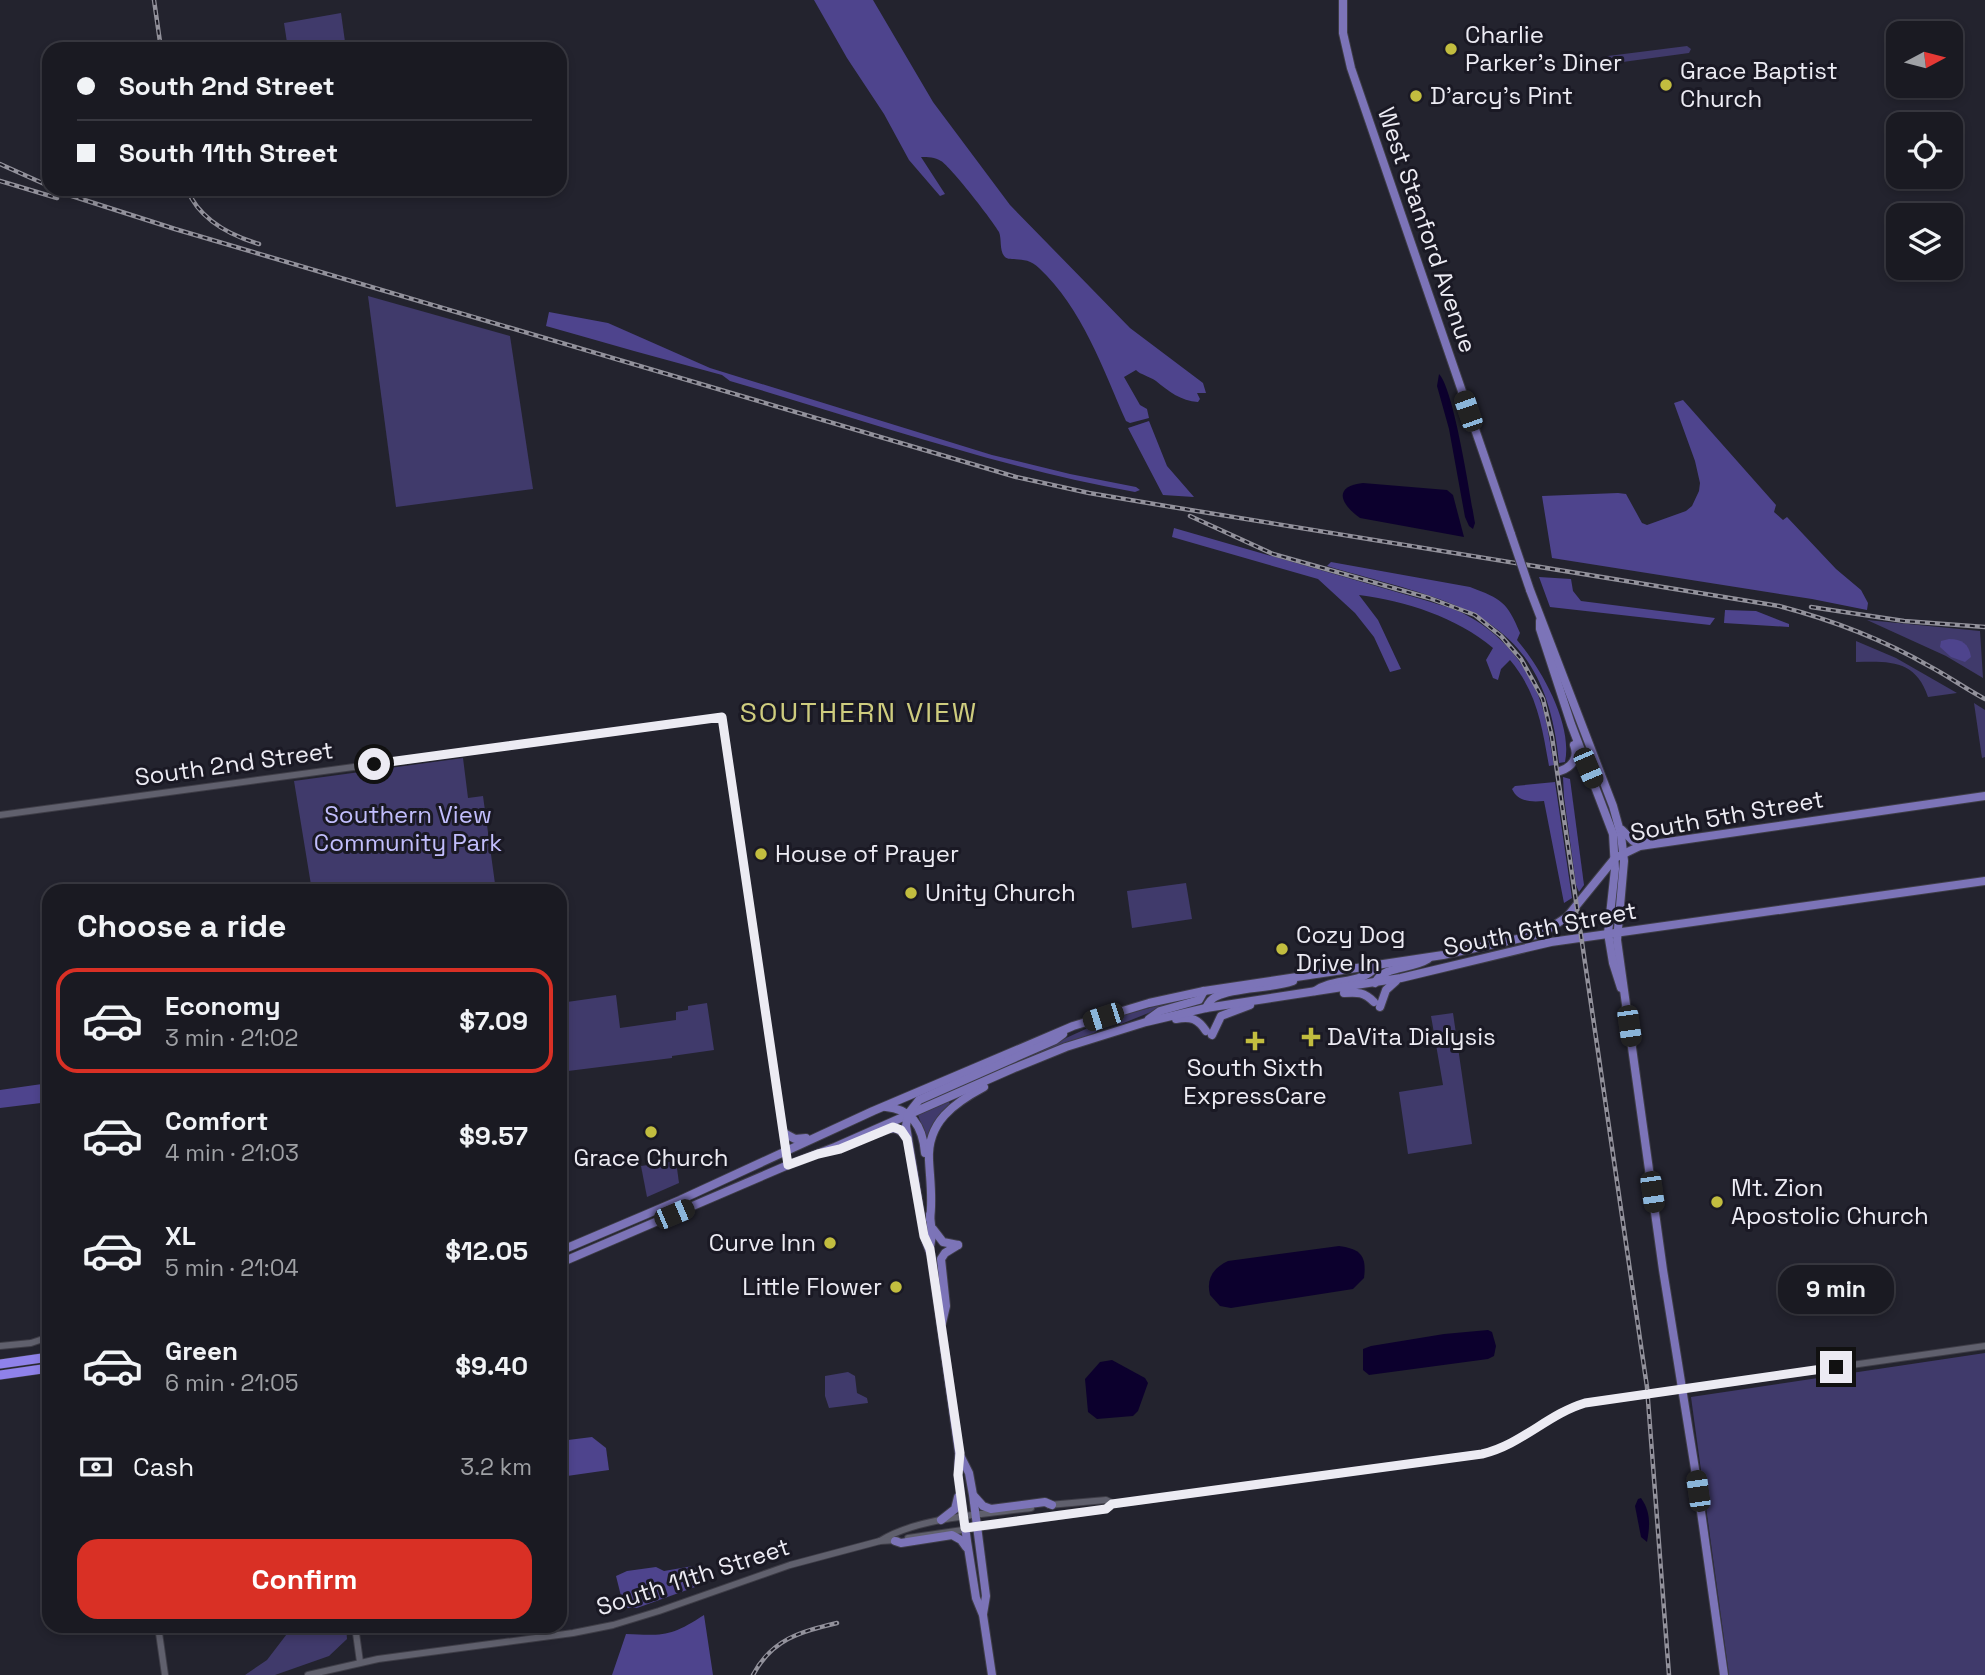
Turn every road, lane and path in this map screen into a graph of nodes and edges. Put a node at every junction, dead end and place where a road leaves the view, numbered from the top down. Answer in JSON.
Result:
{"nodes":[{"id":1,"x":1343,"y":0,"type":"edge"},
{"id":2,"x":1540,"y":620,"type":"junction"},
{"id":3,"x":1565,"y":706,"type":"junction"},
{"id":4,"x":1560,"y":771,"type":"dead end"},
{"id":5,"x":1985,"y":796,"type":"edge"},
{"id":6,"x":0,"y":815,"type":"edge"},
{"id":7,"x":1620,"y":828,"type":"junction"},
{"id":8,"x":1659,"y":843,"type":"junction"},
{"id":9,"x":1623,"y":853,"type":"junction"},
{"id":10,"x":1615,"y":858,"type":"junction"},
{"id":11,"x":1985,"y":881,"type":"edge"},
{"id":12,"x":1612,"y":932,"type":"junction"},
{"id":13,"x":1510,"y":942,"type":"joint"},
{"id":14,"x":1430,"y":957,"type":"junction"},
{"id":15,"x":1373,"y":970,"type":"dead end"},
{"id":16,"x":1313,"y":974,"type":"junction"},
{"id":17,"x":1401,"y":978,"type":"junction"},
{"id":18,"x":1375,"y":983,"type":"junction"},
{"id":19,"x":1204,"y":990,"type":"junction"},
{"id":20,"x":1313,"y":992,"type":"junction"},
{"id":21,"x":1289,"y":996,"type":"junction"},
{"id":22,"x":1262,"y":999,"type":"junction"},
{"id":23,"x":1206,"y":1008,"type":"junction"},
{"id":24,"x":1145,"y":1022,"type":"junction"},
{"id":25,"x":1073,"y":1027,"type":"junction"},
{"id":26,"x":1012,"y":1069,"type":"junction"},
{"id":27,"x":883,"y":1107,"type":"junction"},
{"id":28,"x":908,"y":1114,"type":"junction"},
{"id":29,"x":857,"y":1118,"type":"junction"},
{"id":30,"x":784,"y":1133,"type":"junction"},
{"id":31,"x":907,"y":1139,"type":"junction"},
{"id":32,"x":786,"y":1151,"type":"junction"},
{"id":33,"x":818,"y":1154,"type":"junction"},
{"id":34,"x":788,"y":1165,"type":"junction"},
{"id":35,"x":930,"y":1222,"type":"junction"},
{"id":36,"x":567,"y":1248,"type":"edge"},
{"id":37,"x":930,"y":1249,"type":"junction"},
{"id":38,"x":567,"y":1260,"type":"edge"},
{"id":39,"x":941,"y":1326,"type":"junction"},
{"id":40,"x":42,"y":1339,"type":"edge"},
{"id":41,"x":0,"y":1346,"type":"edge"},
{"id":42,"x":1985,"y":1346,"type":"edge"},
{"id":43,"x":42,"y":1357,"type":"edge"},
{"id":44,"x":0,"y":1358,"type":"edge"},
{"id":45,"x":42,"y":1358,"type":"edge"},
{"id":46,"x":0,"y":1364,"type":"edge"},
{"id":47,"x":42,"y":1369,"type":"edge"},
{"id":48,"x":0,"y":1375,"type":"edge"},
{"id":49,"x":1681,"y":1389,"type":"junction"},
{"id":50,"x":959,"y":1457,"type":"junction"},
{"id":51,"x":973,"y":1494,"type":"junction"},
{"id":52,"x":1112,"y":1504,"type":"junction"},
{"id":53,"x":1052,"y":1505,"type":"junction"},
{"id":54,"x":975,"y":1516,"type":"junction"},
{"id":55,"x":964,"y":1517,"type":"junction"},
{"id":56,"x":941,"y":1520,"type":"junction"},
{"id":57,"x":977,"y":1527,"type":"junction"},
{"id":58,"x":965,"y":1528,"type":"junction"},
{"id":59,"x":880,"y":1541,"type":"junction"},
{"id":60,"x":895,"y":1541,"type":"junction"},
{"id":61,"x":969,"y":1553,"type":"junction"},
{"id":62,"x":983,"y":1615,"type":"junction"},
{"id":63,"x":567,"y":1632,"type":"edge"},
{"id":64,"x":159,"y":1633,"type":"edge"},
{"id":65,"x":356,"y":1633,"type":"edge"},
{"id":66,"x":558,"y":1633,"type":"edge"},
{"id":67,"x":360,"y":1662,"type":"junction"},
{"id":68,"x":165,"y":1675,"type":"edge"},
{"id":69,"x":309,"y":1675,"type":"edge"},
{"id":70,"x":992,"y":1675,"type":"edge"},
{"id":71,"x":1724,"y":1675,"type":"edge"}],
"edges":[{"from":1,"to":2,"type":"main road","name":"West Stanford Avenue","bridge":true},
{"from":2,"to":3,"type":"main road"},
{"from":2,"to":7,"type":"main road"},
{"from":3,"to":4,"type":"main road"},
{"from":3,"to":10,"type":"main road"},
{"from":5,"to":8,"type":"main road","name":"South 5th Street"},
{"from":6,"to":30,"type":"street","name":"South 2nd Street"},
{"from":7,"to":8,"type":"main road"},
{"from":7,"to":9,"type":"main road"},
{"from":8,"to":9,"type":"main road","name":"South 5th Street"},
{"from":9,"to":10,"type":"main road","name":"South 5th Street"},
{"from":9,"to":12,"type":"main road"},
{"from":10,"to":12,"type":"main road"},
{"from":10,"to":13,"type":"main road","name":"South 5th Street"},
{"from":11,"to":12,"type":"main road","name":"South 6th Street"},
{"from":12,"to":17,"type":"main road","name":"South 6th Street"},
{"from":12,"to":49,"type":"main road"},
{"from":13,"to":14,"type":"main road","name":"South 6th Street"},
{"from":14,"to":16,"type":"main road","name":"South 6th Street"},
{"from":14,"to":18,"type":"main road"},
{"from":15,"to":20,"type":"main road"},
{"from":16,"to":19,"type":"main road","name":"South 6th Street"},
{"from":16,"to":23,"type":"main road"},
{"from":17,"to":18,"type":"main road","name":"South 6th Street"},
{"from":17,"to":21,"type":"main road"},
{"from":18,"to":20,"type":"main road","name":"South 6th Street"},
{"from":19,"to":24,"type":"main road"},
{"from":19,"to":25,"type":"main road","name":"South 6th Street"},
{"from":20,"to":21,"type":"main road","name":"South 6th Street"},
{"from":21,"to":22,"type":"main road","name":"South 6th Street"},
{"from":22,"to":23,"type":"main road","name":"South 6th Street"},
{"from":22,"to":24,"type":"main road"},
{"from":23,"to":24,"type":"main road","name":"South 6th Street"},
{"from":24,"to":26,"type":"main road","name":"South 6th Street"},
{"from":25,"to":27,"type":"main road"},
{"from":25,"to":28,"type":"main road"},
{"from":26,"to":28,"type":"main road"},
{"from":26,"to":35,"type":"main road"},
{"from":27,"to":28,"type":"main road"},
{"from":27,"to":29,"type":"main road"},
{"from":28,"to":31,"type":"main road"},
{"from":28,"to":33,"type":"main road"},
{"from":28,"to":35,"type":"main road"},
{"from":29,"to":30,"type":"main road"},
{"from":29,"to":32,"type":"main road"},
{"from":30,"to":32,"type":"street"},
{"from":31,"to":33,"type":"main road"},
{"from":31,"to":37,"type":"main road"},
{"from":32,"to":34,"type":"street"},
{"from":32,"to":36,"type":"main road"},
{"from":33,"to":34,"type":"main road"},
{"from":34,"to":38,"type":"main road"},
{"from":35,"to":37,"type":"main road"},
{"from":35,"to":39,"type":"main road"},
{"from":37,"to":39,"type":"main road"},
{"from":39,"to":50,"type":"main road"},
{"from":40,"to":41,"type":"street"},
{"from":42,"to":49,"type":"street","name":"South 11th Street"},
{"from":43,"to":44,"type":"highway"},
{"from":45,"to":46,"type":"highway"},
{"from":47,"to":48,"type":"highway"},
{"from":49,"to":52,"type":"street","name":"South 11th Street"},
{"from":49,"to":71,"type":"main road"},
{"from":50,"to":51,"type":"main road"},
{"from":50,"to":55,"type":"main road"},
{"from":50,"to":56,"type":"main road"},
{"from":51,"to":53,"type":"main road"},
{"from":51,"to":54,"type":"main road"},
{"from":52,"to":53,"type":"street","name":"South 11th Street"},
{"from":52,"to":57,"type":"street","name":"South 11th Street"},
{"from":53,"to":54,"type":"street","name":"South 11th Street"},
{"from":54,"to":55,"type":"street","name":"South 11th Street"},
{"from":54,"to":57,"type":"main road"},
{"from":55,"to":56,"type":"street","name":"South 11th Street"},
{"from":55,"to":58,"type":"main road"},
{"from":56,"to":59,"type":"street","name":"South 11th Street"},
{"from":57,"to":58,"type":"street","name":"South 11th Street"},
{"from":57,"to":62,"type":"main road"},
{"from":58,"to":60,"type":"street","name":"South 11th Street"},
{"from":58,"to":61,"type":"main road"},
{"from":59,"to":60,"type":"street","name":"South 11th Street"},
{"from":59,"to":63,"type":"street","name":"South 11th Street"},
{"from":60,"to":61,"type":"main road"},
{"from":61,"to":62,"type":"main road"},
{"from":62,"to":70,"type":"main road"},
{"from":64,"to":68,"type":"street"},
{"from":65,"to":67,"type":"street"},
{"from":66,"to":67,"type":"street","name":"South 11th Street"},
{"from":67,"to":69,"type":"street","name":"South 11th Street"}]}
